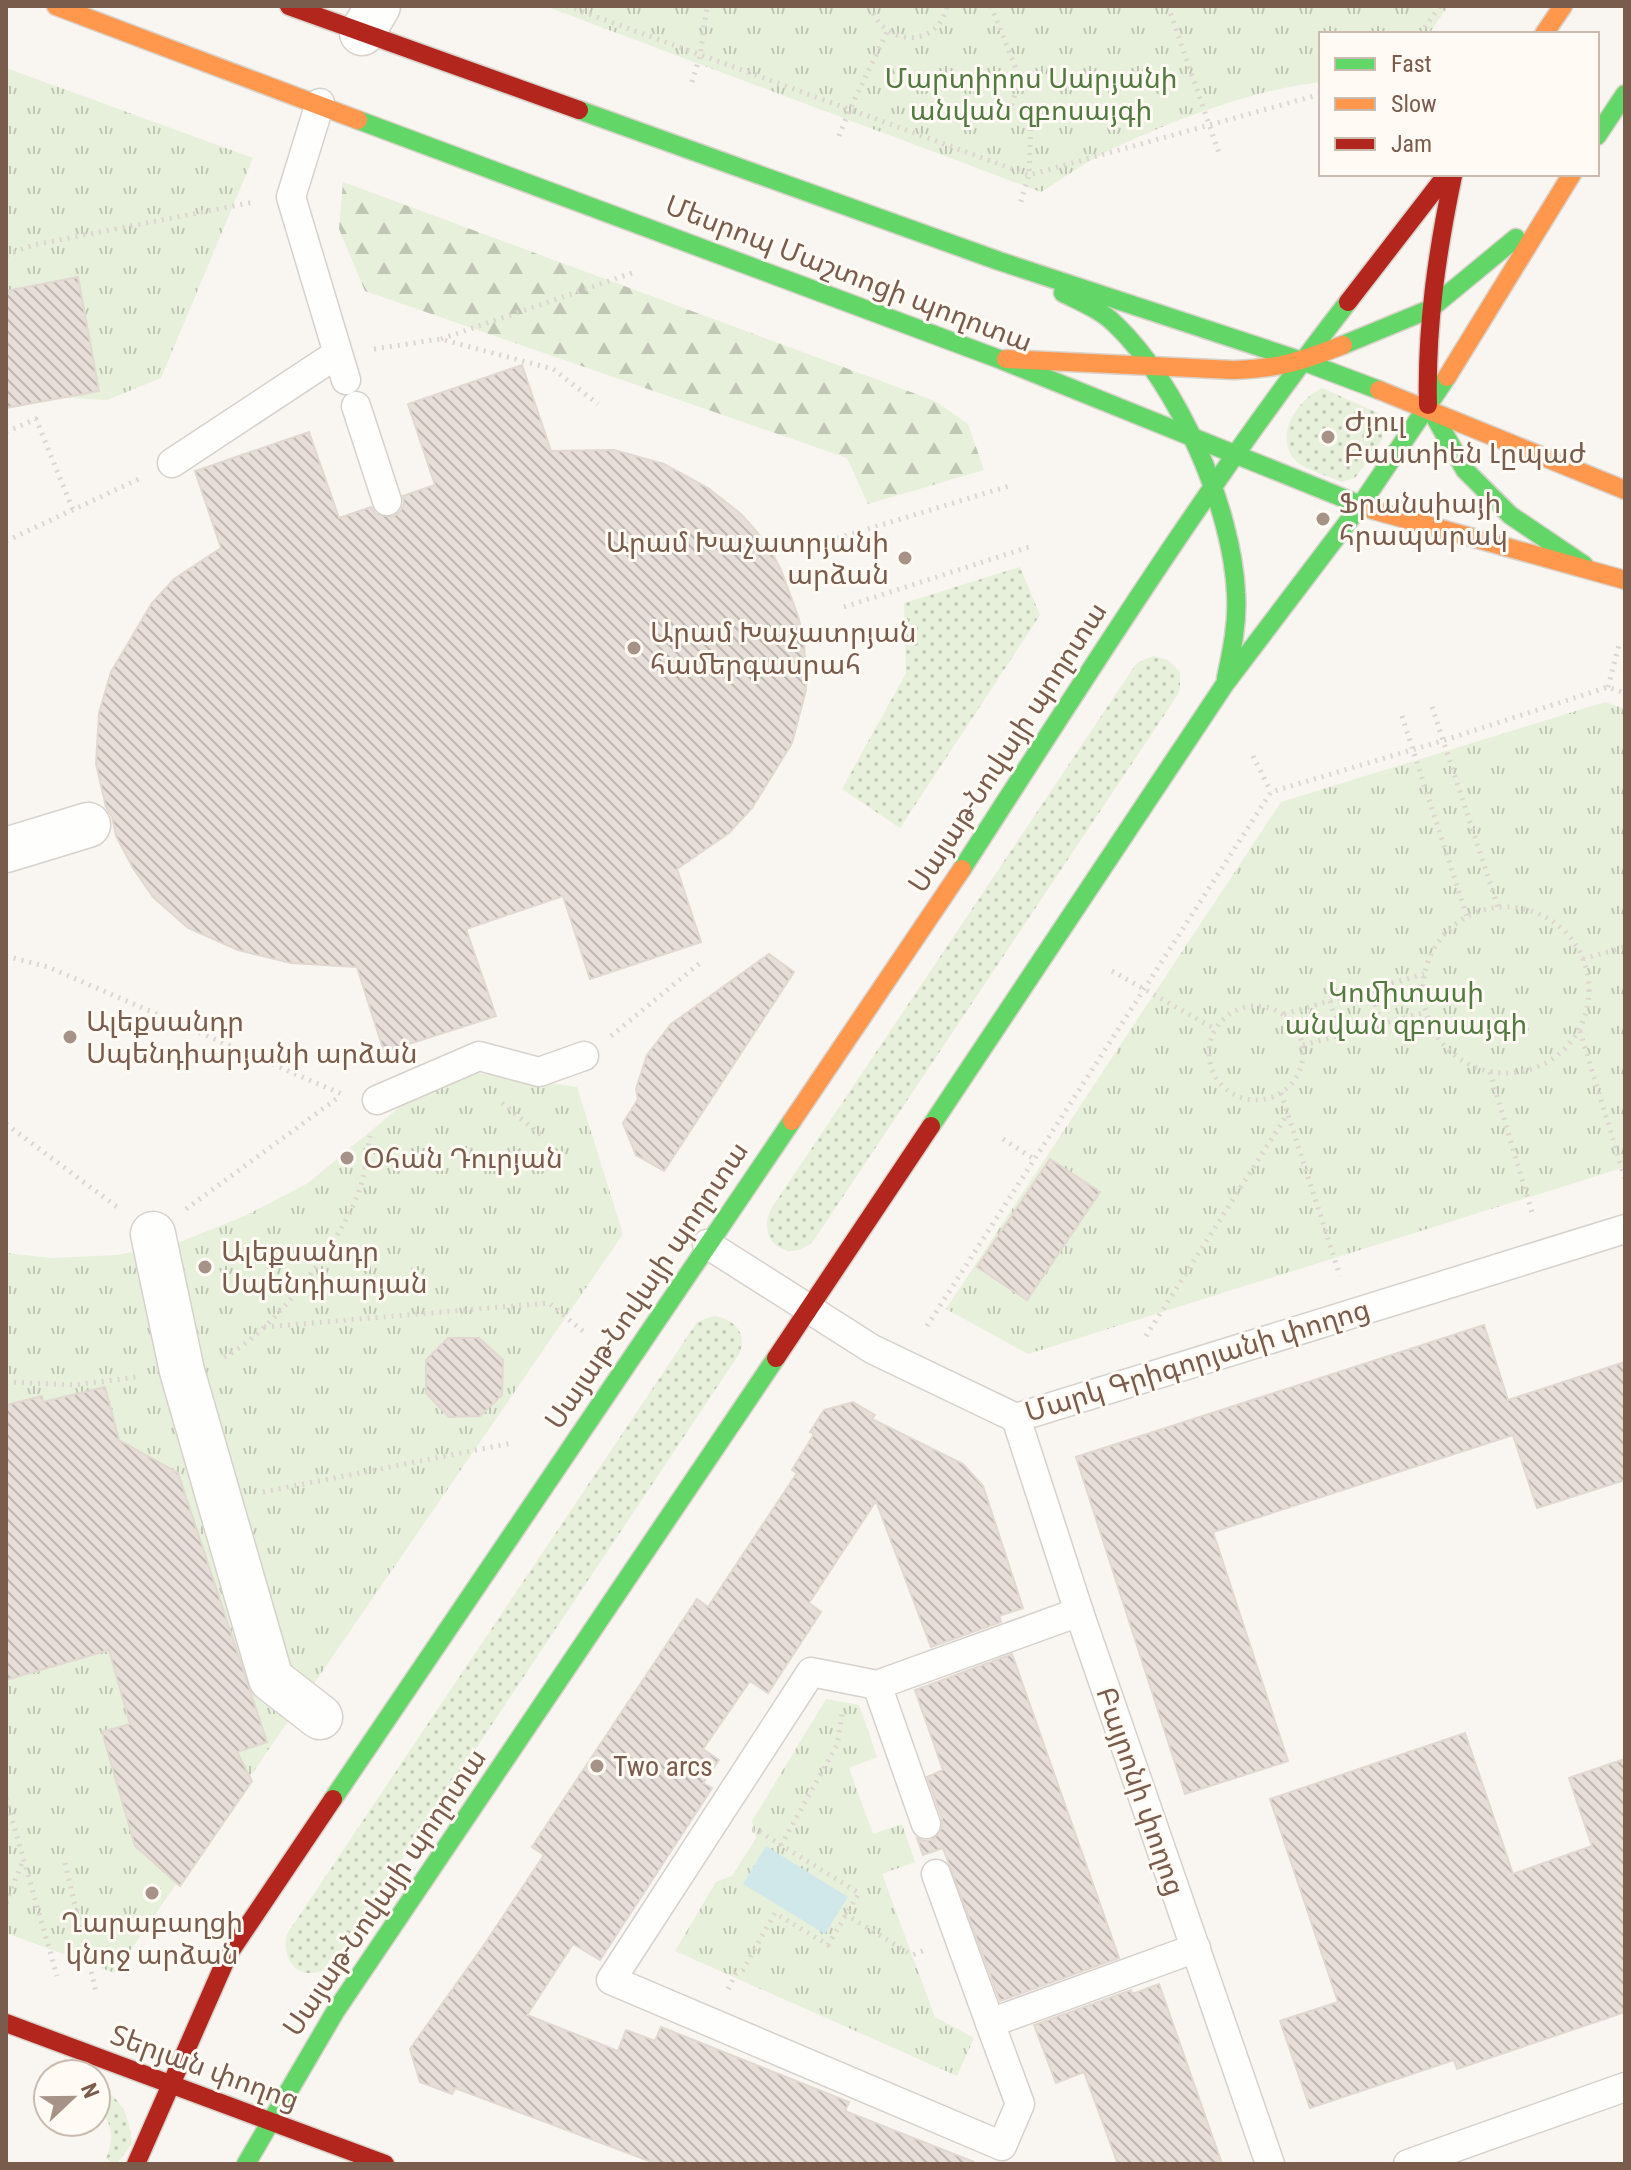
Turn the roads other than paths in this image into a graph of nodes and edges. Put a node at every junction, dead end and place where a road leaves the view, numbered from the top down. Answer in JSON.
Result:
{"nodes":[{"id":1,"x":56,"y":6,"type":"edge"},
{"id":2,"x":289,"y":6,"type":"edge"},
{"id":3,"x":1563,"y":6,"type":"edge"},
{"id":4,"x":370,"y":19,"type":"edge"},
{"id":5,"x":1545,"y":32,"type":"edge"},
{"id":6,"x":1625,"y":94,"type":"edge"},
{"id":7,"x":320,"y":103,"type":"junction"},
{"id":8,"x":1599,"y":133,"type":"edge"},
{"id":9,"x":1445,"y":176,"type":"edge"},
{"id":10,"x":1454,"y":176,"type":"edge"},
{"id":11,"x":1571,"y":176,"type":"edge"},
{"id":12,"x":1556,"y":198,"type":"junction"},
{"id":13,"x":999,"y":261,"type":"junction"},
{"id":14,"x":1430,"y":309,"type":"junction"},
{"id":15,"x":337,"y":354,"type":"junction"},
{"id":16,"x":999,"y":359,"type":"junction"},
{"id":17,"x":1302,"y":361,"type":"junction"},
{"id":18,"x":1150,"y":365,"type":"junction"},
{"id":19,"x":1428,"y":408,"type":"junction"},
{"id":20,"x":1189,"y":434,"type":"junction"},
{"id":21,"x":1238,"y":457,"type":"junction"},
{"id":22,"x":172,"y":463,"type":"road end"},
{"id":23,"x":1213,"y":490,"type":"junction"},
{"id":24,"x":1625,"y":490,"type":"edge"},
{"id":25,"x":387,"y":501,"type":"dead end"},
{"id":26,"x":1360,"y":506,"type":"junction"},
{"id":27,"x":1597,"y":573,"type":"junction"},
{"id":28,"x":1625,"y":580,"type":"edge"},
{"id":29,"x":1225,"y":684,"type":"junction"},
{"id":30,"x":88,"y":825,"type":"dead end"},
{"id":31,"x":6,"y":850,"type":"edge"},
{"id":32,"x":584,"y":1056,"type":"dead end"},
{"id":33,"x":377,"y":1100,"type":"road end"},
{"id":34,"x":1625,"y":1229,"type":"edge"},
{"id":35,"x":153,"y":1234,"type":"road end"},
{"id":36,"x":707,"y":1244,"type":"junction"},
{"id":37,"x":809,"y":1309,"type":"junction"},
{"id":38,"x":1016,"y":1418,"type":"junction"},
{"id":39,"x":1079,"y":1612,"type":"junction"},
{"id":40,"x":877,"y":1685,"type":"junction"},
{"id":41,"x":320,"y":1717,"type":"dead end"},
{"id":42,"x":926,"y":1824,"type":"dead end"},
{"id":43,"x":936,"y":1874,"type":"dead end"},
{"id":44,"x":1196,"y":1948,"type":"junction"},
{"id":45,"x":6,"y":2023,"type":"edge"},
{"id":46,"x":990,"y":2023,"type":"junction"},
{"id":47,"x":171,"y":2084,"type":"junction"},
{"id":48,"x":1625,"y":2087,"type":"edge"},
{"id":49,"x":269,"y":2121,"type":"junction"},
{"id":50,"x":136,"y":2164,"type":"edge"},
{"id":51,"x":246,"y":2164,"type":"edge"},
{"id":52,"x":385,"y":2164,"type":"edge"},
{"id":53,"x":1270,"y":2164,"type":"edge"},
{"id":54,"x":1408,"y":2164,"type":"edge"}],
"edges":[{"from":1,"to":7,"type":"main road","name":"Մեսրոպ Մաշտոցի պողոտա"},
{"from":2,"to":4,"type":"main road","name":"Մեսրոպ Մաշտոցի պողոտա"},
{"from":3,"to":5,"type":"main road"},
{"from":4,"to":13,"type":"main road","name":"Մեսրոպ Մաշտոցի պողոտա"},
{"from":6,"to":8,"type":"main road"},
{"from":7,"to":15,"type":"lane"},
{"from":7,"to":16,"type":"main road","name":"Մեսրոպ Մաշտոցի պողոտա"},
{"from":9,"to":17,"type":"main road"},
{"from":10,"to":14,"type":"main road"},
{"from":11,"to":12,"type":"main road"},
{"from":12,"to":14,"type":"main road"},
{"from":12,"to":19,"type":"main road"},
{"from":13,"to":17,"type":"main road","name":"Մեսրոպ Մաշտոցի պողոտա"},
{"from":13,"to":18,"type":"main road"},
{"from":14,"to":17,"type":"main road"},
{"from":14,"to":19,"type":"main road"},
{"from":15,"to":22,"type":"lane"},
{"from":15,"to":25,"type":"lane"},
{"from":16,"to":18,"type":"main road"},
{"from":16,"to":20,"type":"main road","name":"Մեսրոպ Մաշտոցի պողոտա"},
{"from":17,"to":18,"type":"main road"},
{"from":17,"to":19,"type":"main road","name":"Մեսրոպ Մաշտոցի պողոտա"},
{"from":17,"to":21,"type":"main road"},
{"from":18,"to":20,"type":"main road"},
{"from":19,"to":24,"type":"main road","name":"Մեսրոպ Մաշտոցի պողոտա"},
{"from":19,"to":26,"type":"main road"},
{"from":19,"to":27,"type":"main road"},
{"from":20,"to":21,"type":"main road","name":"Մեսրոպ Մաշտոցի պողոտա"},
{"from":20,"to":23,"type":"main road"},
{"from":21,"to":23,"type":"main road","name":"Սայաթ-Նովայի պողոտա"},
{"from":21,"to":26,"type":"main road","name":"Մեսրոպ Մաշտոցի պողոտա"},
{"from":23,"to":29,"type":"main road"},
{"from":23,"to":36,"type":"main road","name":"Սայաթ-Նովայի պողոտա"},
{"from":26,"to":27,"type":"main road","name":"Մեսրոպ Մաշտոցի պողոտա"},
{"from":26,"to":29,"type":"main road","name":"Սայաթ-Նովայի պողոտա"},
{"from":27,"to":28,"type":"main road","name":"Մեսրոպ Մաշտոցի պողոտա"},
{"from":29,"to":37,"type":"main road","name":"Սայաթ-Նովայի պողոտա"},
{"from":30,"to":31,"type":"street"},
{"from":32,"to":33,"type":"lane"},
{"from":34,"to":38,"type":"lane","name":"Մարկ Գրիգորյանի փողոց"},
{"from":35,"to":41,"type":"street"},
{"from":36,"to":37,"type":"lane","name":"Մարկ Գրիգորյանի փողոց"},
{"from":36,"to":47,"type":"main road","name":"Սայաթ-Նովայի պողոտա"},
{"from":37,"to":38,"type":"lane","name":"Մարկ Գրիգորյանի փողոց"},
{"from":37,"to":49,"type":"main road","name":"Սայաթ-Նովայի պողոտա"},
{"from":38,"to":39,"type":"lane","name":"Բայրոնի փողոց"},
{"from":39,"to":40,"type":"lane"},
{"from":39,"to":44,"type":"lane","name":"Բայրոնի փողոց"},
{"from":40,"to":42,"type":"lane"},
{"from":40,"to":46,"type":"lane"},
{"from":43,"to":46,"type":"lane"},
{"from":44,"to":46,"type":"lane"},
{"from":44,"to":53,"type":"lane","name":"Բայրոնի փողոց"},
{"from":45,"to":47,"type":"main road","name":"Տերյան փողոց"},
{"from":47,"to":49,"type":"main road","name":"Տերյան փողոց"},
{"from":47,"to":50,"type":"main road","name":"Սայաթ-Նովայի պողոտա"},
{"from":48,"to":54,"type":"lane"},
{"from":49,"to":51,"type":"main road","name":"Սայաթ-Նովայի պողոտա"},
{"from":49,"to":52,"type":"main road","name":"Տերյան փողոց"}]}
